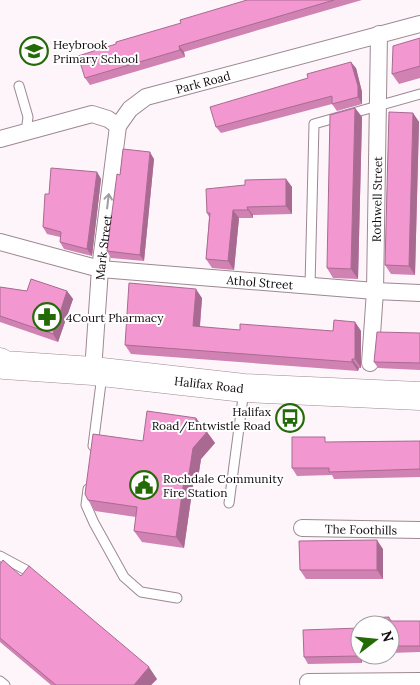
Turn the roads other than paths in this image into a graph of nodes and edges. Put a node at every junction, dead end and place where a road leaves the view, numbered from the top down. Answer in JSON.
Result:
{"nodes":[{"id":1,"x":420,"y":24,"type":"edge"},
{"id":2,"x":379,"y":34,"type":"junction"},
{"id":3,"x":19,"y":86,"type":"dead end"},
{"id":4,"x":420,"y":94,"type":"edge"},
{"id":5,"x":379,"y":106,"type":"junction"},
{"id":6,"x":118,"y":126,"type":"junction"},
{"id":7,"x":26,"y":132,"type":"junction"},
{"id":8,"x":0,"y":144,"type":"edge"},
{"id":9,"x":0,"y":242,"type":"edge"},
{"id":10,"x":100,"y":269,"type":"junction"},
{"id":11,"x":310,"y":286,"type":"junction"},
{"id":12,"x":374,"y":292,"type":"junction"},
{"id":13,"x":420,"y":293,"type":"edge"},
{"id":14,"x":370,"y":363,"type":"dead end"},
{"id":15,"x":1,"y":367,"type":"edge"},
{"id":16,"x":97,"y":372,"type":"junction"},
{"id":17,"x":244,"y":388,"type":"junction"},
{"id":18,"x":420,"y":396,"type":"edge"},
{"id":19,"x":92,"y":458,"type":"edge"},
{"id":20,"x":90,"y":477,"type":"edge"},
{"id":21,"x":229,"y":503,"type":"dead end"},
{"id":22,"x":302,"y":528,"type":"dead end"},
{"id":23,"x":420,"y":530,"type":"edge"},
{"id":24,"x":0,"y":556,"type":"edge"},
{"id":25,"x":26,"y":570,"type":"edge"},
{"id":26,"x":177,"y":598,"type":"dead end"},
{"id":27,"x":0,"y":681,"type":"edge"},
{"id":28,"x":308,"y":682,"type":"dead end"},
{"id":29,"x":415,"y":683,"type":"edge"},
{"id":30,"x":5,"y":685,"type":"edge"}],
"edges":[{"from":1,"to":2,"type":"street","name":"Park Road"},
{"from":2,"to":5,"type":"street","name":"Rothwell Street"},
{"from":2,"to":6,"type":"street","name":"Park Road"},
{"from":3,"to":7,"type":"lane"},
{"from":4,"to":5,"type":"lane"},
{"from":5,"to":11,"type":"lane"},
{"from":5,"to":12,"type":"street","name":"Rothwell Street"},
{"from":6,"to":7,"type":"street"},
{"from":10,"to":6,"type":"street","name":"Mark Street","one_way":true},
{"from":7,"to":8,"type":"street"},
{"from":9,"to":10,"type":"street","name":"Athol Street"},
{"from":10,"to":11,"type":"street","name":"Athol Street"},
{"from":10,"to":16,"type":"street","name":"Mark Street"},
{"from":11,"to":12,"type":"street","name":"Athol Street"},
{"from":12,"to":13,"type":"street","name":"Athol Street"},
{"from":12,"to":14,"type":"street","name":"Rothwell Street"},
{"from":15,"to":16,"type":"highway","name":"Halifax Road"},
{"from":16,"to":17,"type":"highway","name":"Halifax Road"},
{"from":16,"to":19,"type":"lane"},
{"from":17,"to":18,"type":"highway","name":"Halifax Road"},
{"from":17,"to":21,"type":"lane"},
{"from":20,"to":26,"type":"lane"},
{"from":22,"to":23,"type":"street","name":"The Foothills"},
{"from":24,"to":25,"type":"lane"},
{"from":27,"to":30,"type":"lane"},
{"from":28,"to":29,"type":"street"}]}
